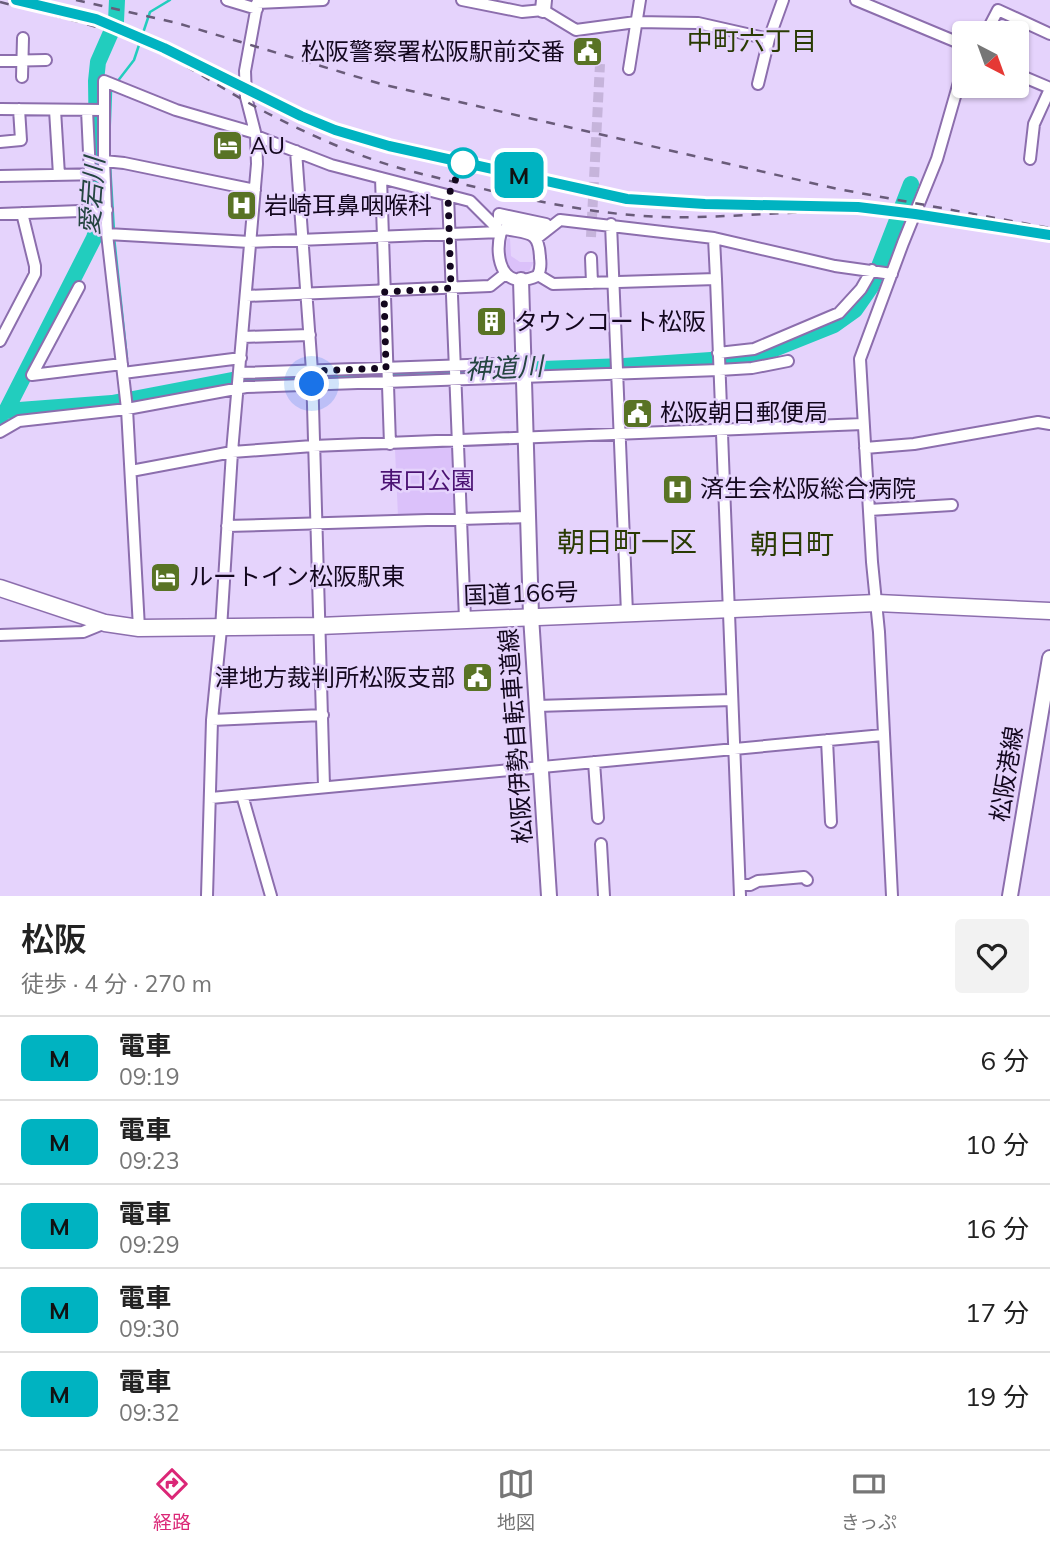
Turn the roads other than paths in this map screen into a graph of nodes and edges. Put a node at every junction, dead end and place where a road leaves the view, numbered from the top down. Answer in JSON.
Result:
{"nodes":[{"id":1,"x":227,"y":0,"type":"edge"},
{"id":2,"x":323,"y":0,"type":"edge"},
{"id":3,"x":462,"y":0,"type":"edge"},
{"id":4,"x":640,"y":0,"type":"edge"},
{"id":5,"x":783,"y":0,"type":"edge"},
{"id":6,"x":856,"y":0,"type":"edge"},
{"id":7,"x":297,"y":1,"type":"edge"},
{"id":8,"x":257,"y":4,"type":"edge"},
{"id":9,"x":543,"y":5,"type":"edge"},
{"id":10,"x":999,"y":5,"type":"edge"},
{"id":11,"x":992,"y":21,"type":"edge"},
{"id":12,"x":635,"y":22,"type":"junction"},
{"id":13,"x":1050,"y":34,"type":"edge"},
{"id":14,"x":23,"y":38,"type":"dead end"},
{"id":15,"x":769,"y":38,"type":"junction"},
{"id":16,"x":952,"y":40,"type":"edge"},
{"id":17,"x":46,"y":60,"type":"dead end"},
{"id":18,"x":0,"y":61,"type":"edge"},
{"id":19,"x":22,"y":61,"type":"junction"},
{"id":20,"x":629,"y":69,"type":"dead end"},
{"id":21,"x":22,"y":77,"type":"dead end"},
{"id":22,"x":1029,"y":79,"type":"edge"},
{"id":23,"x":758,"y":84,"type":"dead end"},
{"id":24,"x":1050,"y":88,"type":"edge"},
{"id":25,"x":955,"y":98,"type":"edge"},
{"id":26,"x":0,"y":109,"type":"edge"},
{"id":27,"x":19,"y":109,"type":"junction"},
{"id":28,"x":55,"y":110,"type":"junction"},
{"id":29,"x":88,"y":110,"type":"junction"},
{"id":30,"x":103,"y":110,"type":"junction"},
{"id":31,"x":255,"y":135,"type":"junction"},
{"id":32,"x":0,"y":142,"type":"edge"},
{"id":33,"x":296,"y":152,"type":"junction"},
{"id":34,"x":1030,"y":159,"type":"dead end"},
{"id":35,"x":108,"y":161,"type":"junction"},
{"id":36,"x":97,"y":174,"type":"junction"},
{"id":37,"x":59,"y":175,"type":"junction"},
{"id":38,"x":0,"y":176,"type":"edge"},
{"id":39,"x":381,"y":178,"type":"junction"},
{"id":40,"x":255,"y":190,"type":"junction"},
{"id":41,"x":448,"y":196,"type":"junction"},
{"id":42,"x":106,"y":210,"type":"junction"},
{"id":43,"x":23,"y":213,"type":"junction"},
{"id":44,"x":0,"y":214,"type":"edge"},
{"id":45,"x":611,"y":224,"type":"junction"},
{"id":46,"x":501,"y":232,"type":"junction"},
{"id":47,"x":112,"y":234,"type":"junction"},
{"id":48,"x":449,"y":234,"type":"junction"},
{"id":49,"x":382,"y":237,"type":"junction"},
{"id":50,"x":714,"y":238,"type":"junction"},
{"id":51,"x":537,"y":239,"type":"junction"},
{"id":52,"x":303,"y":241,"type":"junction"},
{"id":53,"x":250,"y":242,"type":"junction"},
{"id":54,"x":591,"y":258,"type":"dead end"},
{"id":55,"x":872,"y":270,"type":"junction"},
{"id":56,"x":505,"y":274,"type":"junction"},
{"id":57,"x":892,"y":274,"type":"junction"},
{"id":58,"x":538,"y":275,"type":"junction"},
{"id":59,"x":716,"y":279,"type":"junction"},
{"id":60,"x":520,"y":280,"type":"junction"},
{"id":61,"x":614,"y":282,"type":"junction"},
{"id":62,"x":592,"y":283,"type":"junction"},
{"id":63,"x":79,"y":287,"type":"dead end"},
{"id":64,"x":451,"y":288,"type":"junction"},
{"id":65,"x":384,"y":292,"type":"junction"},
{"id":66,"x":306,"y":293,"type":"junction"},
{"id":67,"x":246,"y":296,"type":"junction"},
{"id":68,"x":310,"y":335,"type":"junction"},
{"id":69,"x":243,"y":337,"type":"junction"},
{"id":70,"x":0,"y":341,"type":"edge"},
{"id":71,"x":241,"y":358,"type":"junction"},
{"id":72,"x":719,"y":361,"type":"junction"},
{"id":73,"x":788,"y":361,"type":"dead end"},
{"id":74,"x":455,"y":364,"type":"junction"},
{"id":75,"x":386,"y":368,"type":"junction"},
{"id":76,"x":617,"y":368,"type":"junction"},
{"id":77,"x":523,"y":370,"type":"junction"},
{"id":78,"x":125,"y":371,"type":"junction"},
{"id":79,"x":312,"y":371,"type":"junction"},
{"id":80,"x":239,"y":374,"type":"junction"},
{"id":81,"x":456,"y":379,"type":"junction"},
{"id":82,"x":387,"y":383,"type":"junction"},
{"id":83,"x":312,"y":384,"type":"junction"},
{"id":84,"x":238,"y":387,"type":"junction"},
{"id":85,"x":127,"y":408,"type":"junction"},
{"id":86,"x":863,"y":424,"type":"junction"},
{"id":87,"x":1050,"y":424,"type":"edge"},
{"id":88,"x":721,"y":428,"type":"junction"},
{"id":89,"x":0,"y":432,"type":"edge"},
{"id":90,"x":619,"y":434,"type":"junction"},
{"id":91,"x":526,"y":438,"type":"junction"},
{"id":92,"x":458,"y":441,"type":"junction"},
{"id":93,"x":390,"y":444,"type":"junction"},
{"id":94,"x":313,"y":446,"type":"junction"},
{"id":95,"x":865,"y":448,"type":"junction"},
{"id":96,"x":232,"y":452,"type":"junction"},
{"id":97,"x":131,"y":471,"type":"junction"},
{"id":98,"x":952,"y":505,"type":"dead end"},
{"id":99,"x":869,"y":510,"type":"junction"},
{"id":100,"x":529,"y":517,"type":"junction"},
{"id":101,"x":461,"y":519,"type":"junction"},
{"id":102,"x":316,"y":522,"type":"junction"},
{"id":103,"x":227,"y":526,"type":"junction"},
{"id":104,"x":0,"y":588,"type":"edge"},
{"id":105,"x":877,"y":604,"type":"junction"},
{"id":106,"x":729,"y":610,"type":"junction"},
{"id":107,"x":1050,"y":611,"type":"edge"},
{"id":108,"x":627,"y":613,"type":"junction"},
{"id":109,"x":531,"y":616,"type":"junction"},
{"id":110,"x":465,"y":619,"type":"junction"},
{"id":111,"x":105,"y":623,"type":"junction"},
{"id":112,"x":319,"y":626,"type":"junction"},
{"id":113,"x":139,"y":628,"type":"junction"},
{"id":114,"x":221,"y":629,"type":"junction"},
{"id":115,"x":0,"y":635,"type":"edge"},
{"id":116,"x":1050,"y":658,"type":"edge"},
{"id":117,"x":732,"y":700,"type":"junction"},
{"id":118,"x":537,"y":706,"type":"junction"},
{"id":119,"x":323,"y":715,"type":"junction"},
{"id":120,"x":212,"y":720,"type":"junction"},
{"id":121,"x":883,"y":735,"type":"junction"},
{"id":122,"x":827,"y":740,"type":"junction"},
{"id":123,"x":734,"y":749,"type":"junction"},
{"id":124,"x":594,"y":762,"type":"junction"},
{"id":125,"x":540,"y":767,"type":"junction"},
{"id":126,"x":324,"y":786,"type":"junction"},
{"id":127,"x":242,"y":795,"type":"junction"},
{"id":128,"x":211,"y":798,"type":"junction"},
{"id":129,"x":598,"y":818,"type":"dead end"},
{"id":130,"x":831,"y":822,"type":"dead end"},
{"id":131,"x":601,"y":844,"type":"dead end"},
{"id":132,"x":807,"y":880,"type":"dead end"},
{"id":133,"x":740,"y":890,"type":"edge"},
{"id":134,"x":207,"y":896,"type":"edge"},
{"id":135,"x":271,"y":896,"type":"edge"},
{"id":136,"x":549,"y":896,"type":"edge"},
{"id":137,"x":604,"y":896,"type":"edge"},
{"id":138,"x":892,"y":896,"type":"edge"},
{"id":139,"x":1010,"y":896,"type":"edge"}],
"edges":[{"from":1,"to":8,"type":"street"},
{"from":2,"to":7,"type":"street"},
{"from":3,"to":9,"type":"street"},
{"from":4,"to":12,"type":"street"},
{"from":5,"to":15,"type":"street"},
{"from":6,"to":16,"type":"street"},
{"from":7,"to":8,"type":"street"},
{"from":8,"to":31,"type":"street"},
{"from":9,"to":12,"type":"street"},
{"from":10,"to":11,"type":"street"},
{"from":10,"to":13,"type":"street"},
{"from":12,"to":15,"type":"street"},
{"from":12,"to":20,"type":"street"},
{"from":14,"to":19,"type":"street"},
{"from":15,"to":23,"type":"street"},
{"from":17,"to":19,"type":"street"},
{"from":18,"to":19,"type":"street"},
{"from":19,"to":21,"type":"street"},
{"from":22,"to":24,"type":"street"},
{"from":24,"to":34,"type":"street"},
{"from":25,"to":57,"type":"street"},
{"from":26,"to":27,"type":"street"},
{"from":27,"to":28,"type":"street"},
{"from":27,"to":32,"type":"street"},
{"from":28,"to":29,"type":"street"},
{"from":28,"to":37,"type":"street"},
{"from":29,"to":30,"type":"street"},
{"from":29,"to":36,"type":"street"},
{"from":30,"to":31,"type":"street"},
{"from":30,"to":35,"type":"street"},
{"from":31,"to":33,"type":"street"},
{"from":31,"to":40,"type":"street"},
{"from":33,"to":39,"type":"street"},
{"from":33,"to":52,"type":"street"},
{"from":35,"to":36,"type":"street"},
{"from":35,"to":40,"type":"street"},
{"from":36,"to":37,"type":"street"},
{"from":36,"to":42,"type":"street"},
{"from":37,"to":38,"type":"street"},
{"from":39,"to":41,"type":"street"},
{"from":39,"to":49,"type":"street"},
{"from":40,"to":53,"type":"street"},
{"from":41,"to":46,"type":"street"},
{"from":41,"to":48,"type":"street"},
{"from":42,"to":43,"type":"street"},
{"from":42,"to":47,"type":"street"},
{"from":43,"to":44,"type":"street"},
{"from":43,"to":70,"type":"street"},
{"from":45,"to":50,"type":"street"},
{"from":45,"to":51,"type":"street"},
{"from":45,"to":61,"type":"street"},
{"from":46,"to":48,"type":"street"},
{"from":46,"to":51,"type":"street"},
{"from":46,"to":56,"type":"street"},
{"from":47,"to":53,"type":"street"},
{"from":47,"to":78,"type":"street"},
{"from":48,"to":49,"type":"street"},
{"from":48,"to":64,"type":"street"},
{"from":49,"to":52,"type":"street"},
{"from":49,"to":65,"type":"street"},
{"from":50,"to":55,"type":"street"},
{"from":50,"to":59,"type":"street"},
{"from":51,"to":58,"type":"street"},
{"from":52,"to":53,"type":"street"},
{"from":52,"to":66,"type":"street"},
{"from":53,"to":67,"type":"street"},
{"from":54,"to":62,"type":"street"},
{"from":55,"to":57,"type":"street"},
{"from":55,"to":72,"type":"street"},
{"from":56,"to":60,"type":"street"},
{"from":56,"to":64,"type":"street"},
{"from":57,"to":86,"type":"street"},
{"from":58,"to":60,"type":"street"},
{"from":58,"to":62,"type":"street"},
{"from":59,"to":61,"type":"street"},
{"from":59,"to":72,"type":"street"},
{"from":60,"to":77,"type":"main road","name":"松阪伊勢自転車道線"},
{"from":61,"to":62,"type":"street"},
{"from":61,"to":76,"type":"street"},
{"from":63,"to":78,"type":"street"},
{"from":64,"to":65,"type":"street"},
{"from":64,"to":74,"type":"street"},
{"from":65,"to":66,"type":"street"},
{"from":65,"to":75,"type":"street"},
{"from":66,"to":67,"type":"street"},
{"from":66,"to":68,"type":"street"},
{"from":67,"to":69,"type":"street"},
{"from":68,"to":69,"type":"street"},
{"from":68,"to":79,"type":"street"},
{"from":69,"to":71,"type":"street"},
{"from":71,"to":78,"type":"street"},
{"from":71,"to":80,"type":"street"},
{"from":72,"to":73,"type":"street"},
{"from":72,"to":76,"type":"street"},
{"from":72,"to":88,"type":"street"},
{"from":74,"to":75,"type":"street"},
{"from":74,"to":77,"type":"street"},
{"from":74,"to":81,"type":"street"},
{"from":75,"to":79,"type":"street"},
{"from":75,"to":82,"type":"street"},
{"from":76,"to":77,"type":"street"},
{"from":76,"to":90,"type":"street"},
{"from":77,"to":81,"type":"street"},
{"from":77,"to":91,"type":"main road","name":"松阪伊勢自転車道線"},
{"from":78,"to":85,"type":"street"},
{"from":79,"to":80,"type":"street"},
{"from":79,"to":83,"type":"street"},
{"from":80,"to":84,"type":"street"},
{"from":81,"to":82,"type":"street"},
{"from":81,"to":92,"type":"street"},
{"from":82,"to":83,"type":"street"},
{"from":82,"to":93,"type":"street"},
{"from":83,"to":84,"type":"street"},
{"from":83,"to":94,"type":"street"},
{"from":84,"to":85,"type":"street"},
{"from":84,"to":96,"type":"street"},
{"from":85,"to":89,"type":"street"},
{"from":85,"to":97,"type":"street"},
{"from":86,"to":88,"type":"street"},
{"from":86,"to":95,"type":"street"},
{"from":87,"to":95,"type":"street"},
{"from":88,"to":90,"type":"street"},
{"from":88,"to":106,"type":"street"},
{"from":90,"to":91,"type":"street"},
{"from":90,"to":108,"type":"street"},
{"from":91,"to":92,"type":"street"},
{"from":91,"to":100,"type":"main road","name":"松阪伊勢自転車道線"},
{"from":92,"to":93,"type":"street"},
{"from":92,"to":101,"type":"street"},
{"from":93,"to":94,"type":"street"},
{"from":94,"to":96,"type":"street"},
{"from":94,"to":102,"type":"street"},
{"from":95,"to":99,"type":"street"},
{"from":96,"to":97,"type":"street"},
{"from":96,"to":103,"type":"street"},
{"from":97,"to":113,"type":"street"},
{"from":98,"to":99,"type":"street"},
{"from":99,"to":105,"type":"street"},
{"from":100,"to":101,"type":"street"},
{"from":100,"to":109,"type":"main road","name":"松阪伊勢自転車道線"},
{"from":101,"to":102,"type":"street"},
{"from":101,"to":110,"type":"street"},
{"from":102,"to":103,"type":"street"},
{"from":102,"to":112,"type":"street"},
{"from":103,"to":114,"type":"street"},
{"from":104,"to":111,"type":"highway","name":"国道166号"},
{"from":105,"to":106,"type":"highway","name":"国道166号"},
{"from":105,"to":107,"type":"highway","name":"国道166号"},
{"from":105,"to":121,"type":"street"},
{"from":106,"to":108,"type":"highway","name":"国道166号"},
{"from":106,"to":117,"type":"street"},
{"from":108,"to":109,"type":"highway","name":"国道166号"},
{"from":109,"to":110,"type":"highway","name":"国道166号"},
{"from":109,"to":118,"type":"main road","name":"松阪伊勢自転車道線"},
{"from":110,"to":112,"type":"highway","name":"国道166号"},
{"from":111,"to":113,"type":"highway","name":"国道166号"},
{"from":111,"to":115,"type":"street"},
{"from":112,"to":114,"type":"highway","name":"国道166号"},
{"from":112,"to":119,"type":"street"},
{"from":113,"to":114,"type":"highway","name":"国道166号"},
{"from":114,"to":120,"type":"street"},
{"from":116,"to":139,"type":"main road","name":"松阪港線"},
{"from":117,"to":118,"type":"street"},
{"from":117,"to":123,"type":"street"},
{"from":118,"to":125,"type":"main road","name":"松阪伊勢自転車道線"},
{"from":119,"to":120,"type":"street"},
{"from":119,"to":126,"type":"street"},
{"from":120,"to":128,"type":"street"},
{"from":121,"to":122,"type":"street"},
{"from":121,"to":138,"type":"street"},
{"from":122,"to":123,"type":"street"},
{"from":122,"to":130,"type":"street"},
{"from":123,"to":124,"type":"street"},
{"from":123,"to":133,"type":"street"},
{"from":124,"to":125,"type":"street"},
{"from":124,"to":129,"type":"street"},
{"from":125,"to":126,"type":"street"},
{"from":125,"to":136,"type":"main road","name":"松阪伊勢自転車道線"},
{"from":126,"to":127,"type":"street"},
{"from":127,"to":128,"type":"street"},
{"from":127,"to":135,"type":"street"},
{"from":128,"to":134,"type":"street"},
{"from":131,"to":137,"type":"street"},
{"from":132,"to":133,"type":"street"}]}
